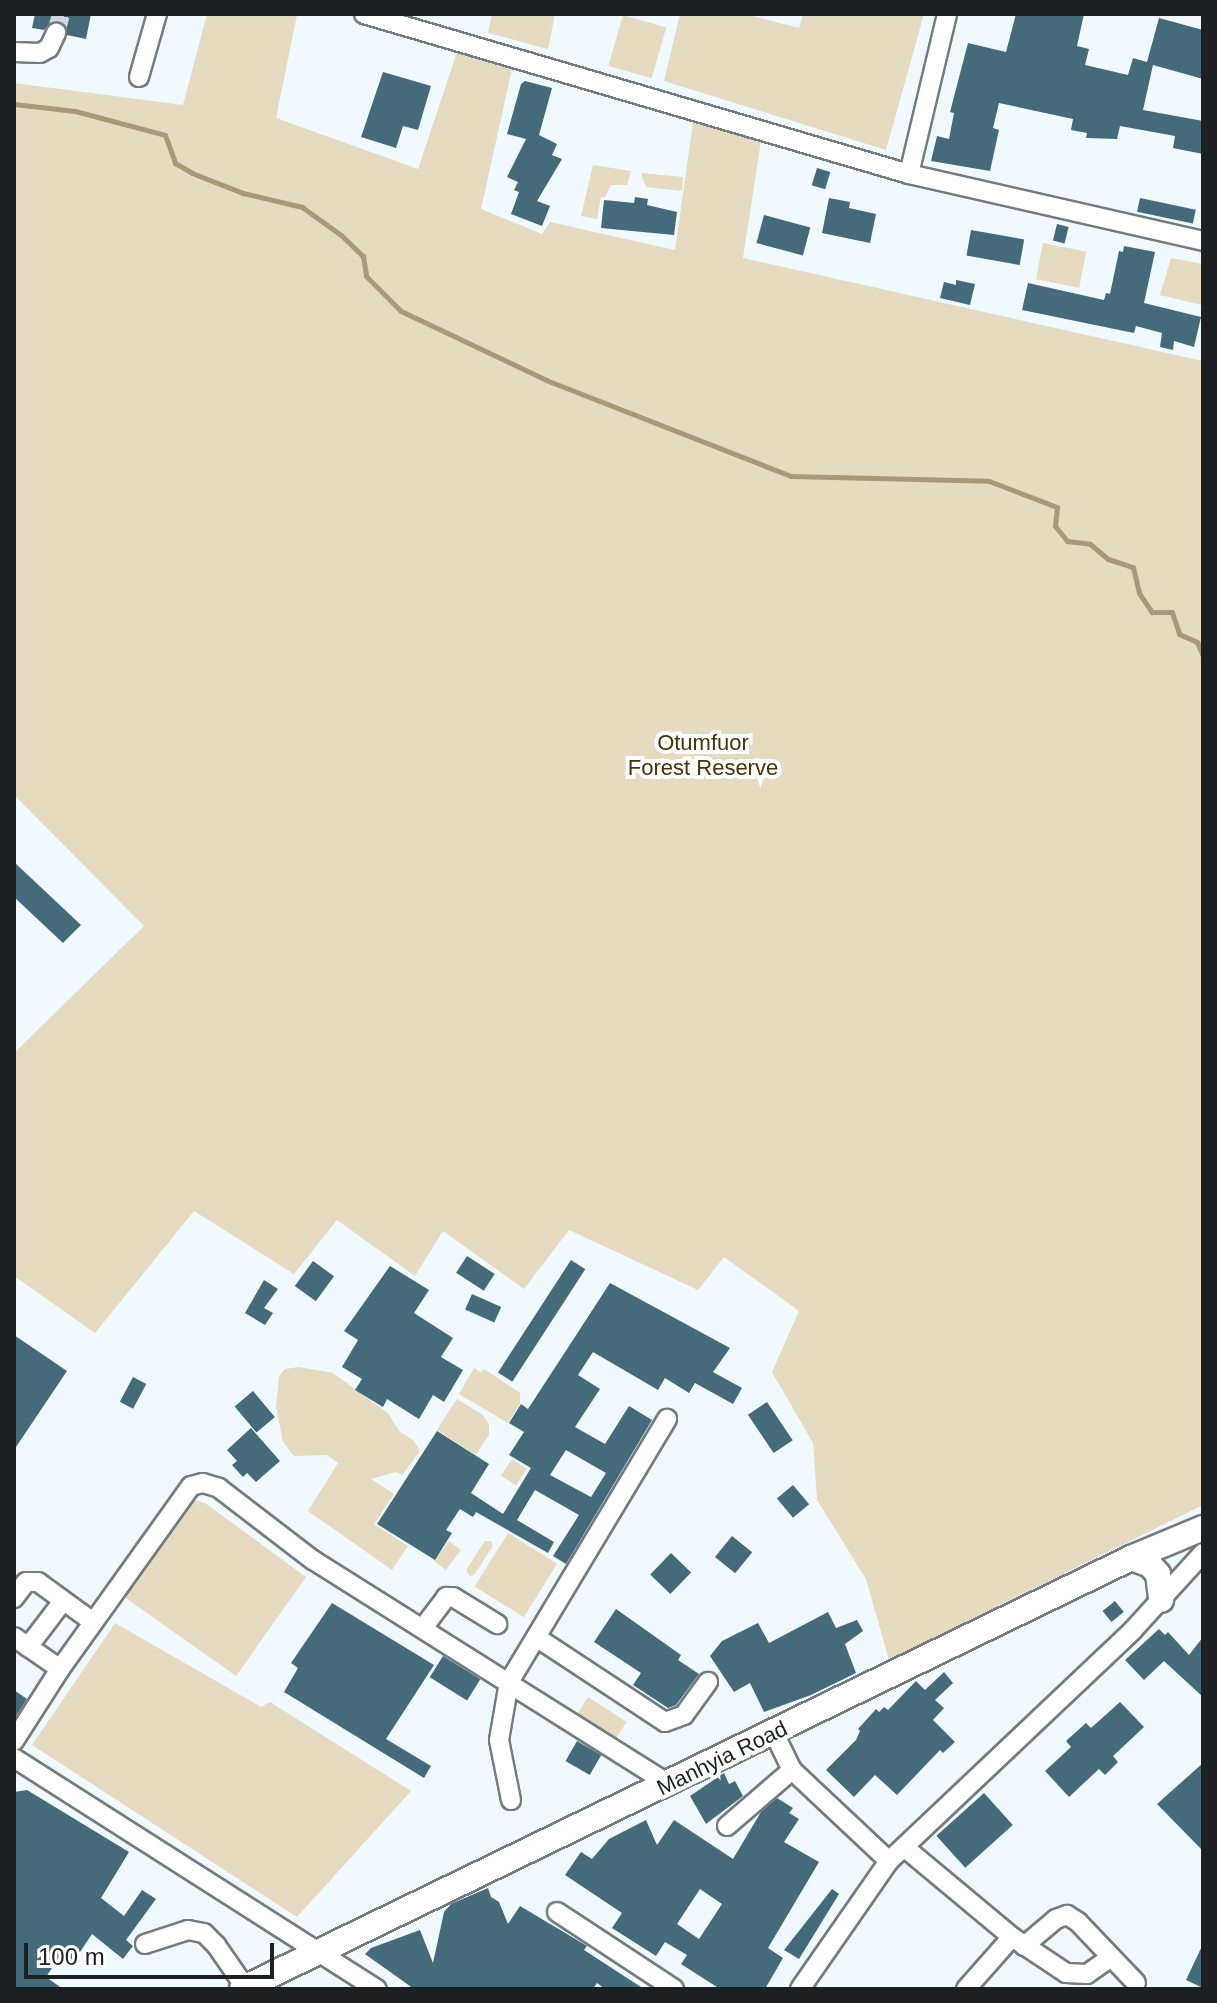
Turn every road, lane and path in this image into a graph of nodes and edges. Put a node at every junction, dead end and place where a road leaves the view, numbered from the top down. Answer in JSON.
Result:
{"nodes":[{"id":1,"x":157,"y":14,"type":"edge"},
{"id":2,"x":364,"y":14,"type":"edge"},
{"id":3,"x":947,"y":14,"type":"edge"},
{"id":4,"x":56,"y":33,"type":"tunnel mouth"},
{"id":5,"x":14,"y":52,"type":"edge"},
{"id":6,"x":139,"y":77,"type":"dead end"},
{"id":7,"x":909,"y":174,"type":"junction"},
{"id":8,"x":1203,"y":241,"type":"edge"},
{"id":9,"x":667,"y":1419,"type":"dead end"},
{"id":10,"x":1203,"y":1528,"type":"edge"},
{"id":11,"x":1203,"y":1553,"type":"edge"},
{"id":12,"x":1131,"y":1558,"type":"junction"},
{"id":13,"x":14,"y":1598,"type":"edge"},
{"id":14,"x":1161,"y":1600,"type":"junction"},
{"id":15,"x":63,"y":1601,"type":"junction"},
{"id":16,"x":93,"y":1622,"type":"junction"},
{"id":17,"x":497,"y":1624,"type":"dead end"},
{"id":18,"x":423,"y":1628,"type":"junction"},
{"id":19,"x":536,"y":1637,"type":"junction"},
{"id":20,"x":21,"y":1642,"type":"edge"},
{"id":21,"x":60,"y":1669,"type":"junction"},
{"id":22,"x":509,"y":1682,"type":"junction"},
{"id":23,"x":708,"y":1682,"type":"dead end"},
{"id":24,"x":774,"y":1733,"type":"junction"},
{"id":25,"x":14,"y":1741,"type":"edge"},
{"id":26,"x":14,"y":1758,"type":"edge"},
{"id":27,"x":792,"y":1770,"type":"junction"},
{"id":28,"x":669,"y":1784,"type":"junction"},
{"id":29,"x":511,"y":1800,"type":"dead end"},
{"id":30,"x":727,"y":1826,"type":"dead end"},
{"id":31,"x":904,"y":1847,"type":"junction"},
{"id":32,"x":889,"y":1861,"type":"junction"},
{"id":33,"x":557,"y":1912,"type":"dead end"},
{"id":34,"x":1018,"y":1942,"type":"junction"},
{"id":35,"x":145,"y":1944,"type":"dead end"},
{"id":36,"x":320,"y":1951,"type":"junction"},
{"id":37,"x":1111,"y":1957,"type":"junction"},
{"id":38,"x":1136,"y":1983,"type":"dead end"},
{"id":39,"x":256,"y":1985,"type":"edge"},
{"id":40,"x":377,"y":1989,"type":"edge"},
{"id":41,"x":674,"y":1989,"type":"edge"},
{"id":42,"x":800,"y":1989,"type":"edge"},
{"id":43,"x":966,"y":1989,"type":"edge"}],
"edges":[{"from":1,"to":6,"type":"street"},
{"from":2,"to":7,"type":"street"},
{"from":3,"to":7,"type":"street"},
{"from":4,"to":5,"type":"street"},
{"from":7,"to":8,"type":"street"},
{"from":9,"to":19,"type":"street"},
{"from":10,"to":12,"type":"main road","name":"Manhyia Road"},
{"from":11,"to":14,"type":"street"},
{"from":12,"to":14,"type":"main road"},
{"from":12,"to":24,"type":"main road","name":"Manhyia Road"},
{"from":13,"to":15,"type":"street"},
{"from":14,"to":31,"type":"street"},
{"from":15,"to":16,"type":"street"},
{"from":15,"to":20,"type":"street"},
{"from":16,"to":18,"type":"street"},
{"from":16,"to":21,"type":"street"},
{"from":17,"to":18,"type":"street"},
{"from":18,"to":22,"type":"street"},
{"from":19,"to":22,"type":"street"},
{"from":19,"to":23,"type":"street"},
{"from":20,"to":21,"type":"street"},
{"from":21,"to":25,"type":"street"},
{"from":22,"to":28,"type":"street"},
{"from":22,"to":29,"type":"street"},
{"from":24,"to":27,"type":"street"},
{"from":24,"to":28,"type":"main road","name":"Manhyia Road"},
{"from":26,"to":36,"type":"street"},
{"from":27,"to":30,"type":"street"},
{"from":27,"to":32,"type":"street"},
{"from":28,"to":36,"type":"main road","name":"Manhyia Road"},
{"from":31,"to":32,"type":"street"},
{"from":31,"to":34,"type":"street"},
{"from":32,"to":42,"type":"street"},
{"from":33,"to":41,"type":"street"},
{"from":34,"to":37,"type":"street"},
{"from":34,"to":37,"type":"street"},
{"from":34,"to":43,"type":"street"},
{"from":35,"to":39,"type":"street"},
{"from":36,"to":39,"type":"main road","name":"Manhyia Road"},
{"from":36,"to":40,"type":"street"},
{"from":37,"to":38,"type":"street"}]}
